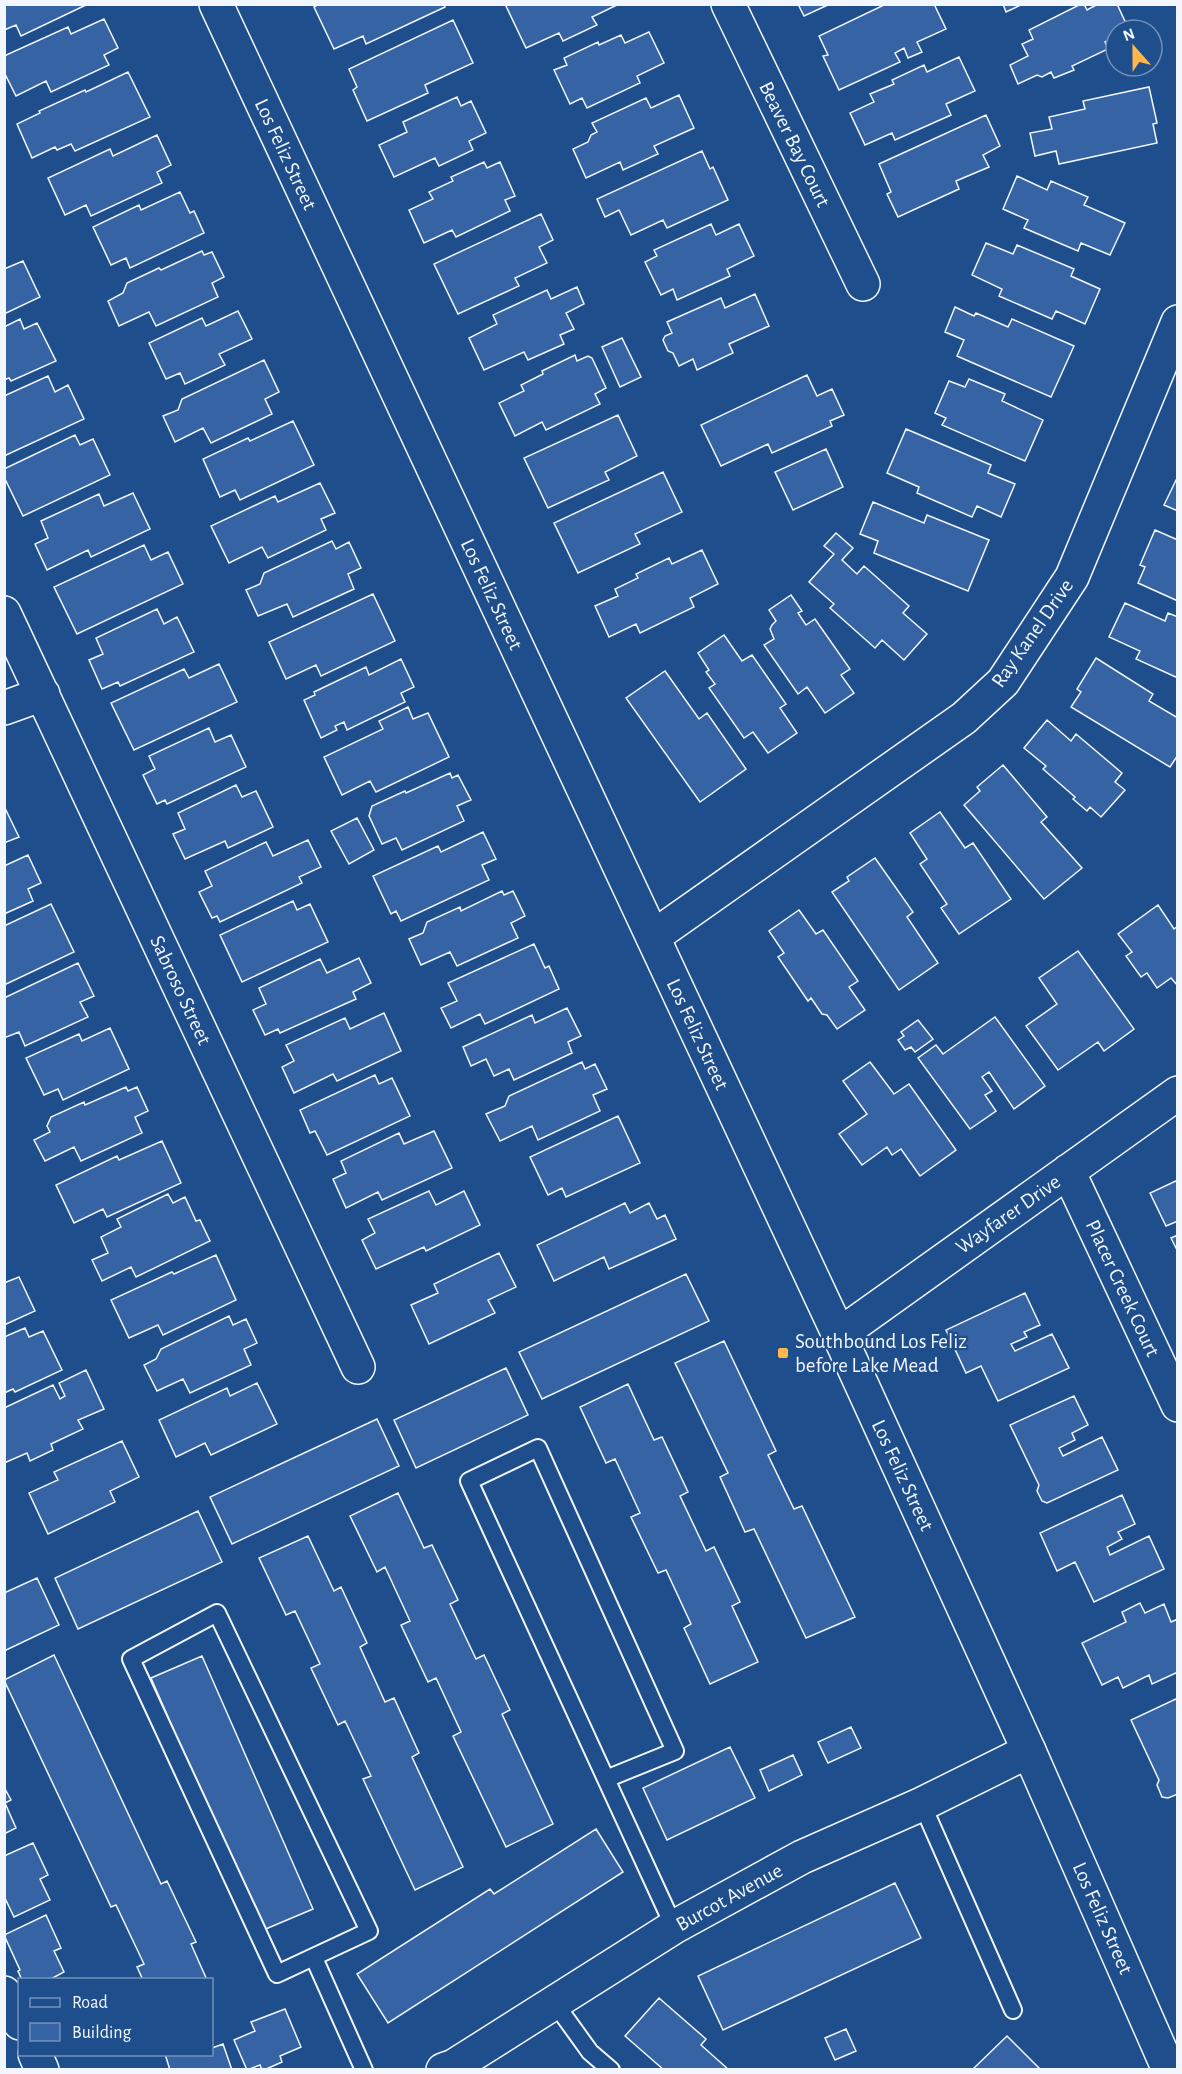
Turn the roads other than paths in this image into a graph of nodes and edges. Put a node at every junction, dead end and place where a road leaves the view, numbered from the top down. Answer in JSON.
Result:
{"nodes":[{"id":1,"x":216,"y":4,"type":"edge"},
{"id":2,"x":728,"y":4,"type":"edge"},
{"id":3,"x":863,"y":284,"type":"dead end"},
{"id":4,"x":1178,"y":321,"type":"edge"},
{"id":5,"x":4,"y":614,"type":"edge"},
{"id":6,"x":43,"y":694,"type":"junction"},
{"id":7,"x":4,"y":708,"type":"edge"},
{"id":8,"x":653,"y":937,"type":"junction"},
{"id":9,"x":1178,"y":1094,"type":"edge"},
{"id":10,"x":1068,"y":1171,"type":"junction"},
{"id":11,"x":839,"y":1335,"type":"junction"},
{"id":12,"x":358,"y":1366,"type":"dead end"},
{"id":13,"x":1178,"y":1405,"type":"edge"},
{"id":14,"x":1029,"y":1751,"type":"junction"},
{"id":15,"x":606,"y":1779,"type":"junction"},
{"id":16,"x":922,"y":1804,"type":"junction"},
{"id":17,"x":674,"y":1927,"type":"junction"},
{"id":18,"x":314,"y":1958,"type":"junction"},
{"id":19,"x":4,"y":1993,"type":"edge"},
{"id":20,"x":554,"y":2002,"type":"junction"},
{"id":21,"x":1013,"y":2010,"type":"dead end"},
{"id":22,"x":18,"y":2019,"type":"edge"},
{"id":23,"x":35,"y":2056,"type":"edge"},
{"id":24,"x":452,"y":2068,"type":"edge"},
{"id":25,"x":42,"y":2070,"type":"edge"},
{"id":26,"x":364,"y":2070,"type":"edge"},
{"id":27,"x":611,"y":2070,"type":"edge"},
{"id":28,"x":1169,"y":2070,"type":"edge"}],
"edges":[{"from":1,"to":8,"type":"street","name":"Los Feliz Street"},
{"from":2,"to":3,"type":"street","name":"Beaver Bay Court"},
{"from":4,"to":8,"type":"street","name":"Ray Kanel Drive"},
{"from":5,"to":6,"type":"street","name":"Sabroso Street"},
{"from":6,"to":7,"type":"street"},
{"from":6,"to":12,"type":"street","name":"Sabroso Street"},
{"from":8,"to":11,"type":"street","name":"Los Feliz Street"},
{"from":9,"to":10,"type":"street","name":"Wayfarer Drive"},
{"from":10,"to":11,"type":"street","name":"Wayfarer Drive"},
{"from":10,"to":13,"type":"street","name":"Placer Creek Court"},
{"from":11,"to":14,"type":"street","name":"Los Feliz Street"},
{"from":14,"to":16,"type":"street","name":"Burcot Avenue"},
{"from":14,"to":28,"type":"street","name":"Los Feliz Street"},
{"from":15,"to":15,"type":"lane"},
{"from":15,"to":17,"type":"lane"},
{"from":16,"to":17,"type":"street","name":"Burcot Avenue"},
{"from":16,"to":21,"type":"lane"},
{"from":17,"to":20,"type":"street","name":"Burcot Avenue"},
{"from":18,"to":18,"type":"lane"},
{"from":18,"to":26,"type":"lane"},
{"from":19,"to":22,"type":"street"},
{"from":20,"to":24,"type":"street","name":"Burcot Avenue"},
{"from":20,"to":27,"type":"lane"},
{"from":23,"to":25,"type":"street"}]}
